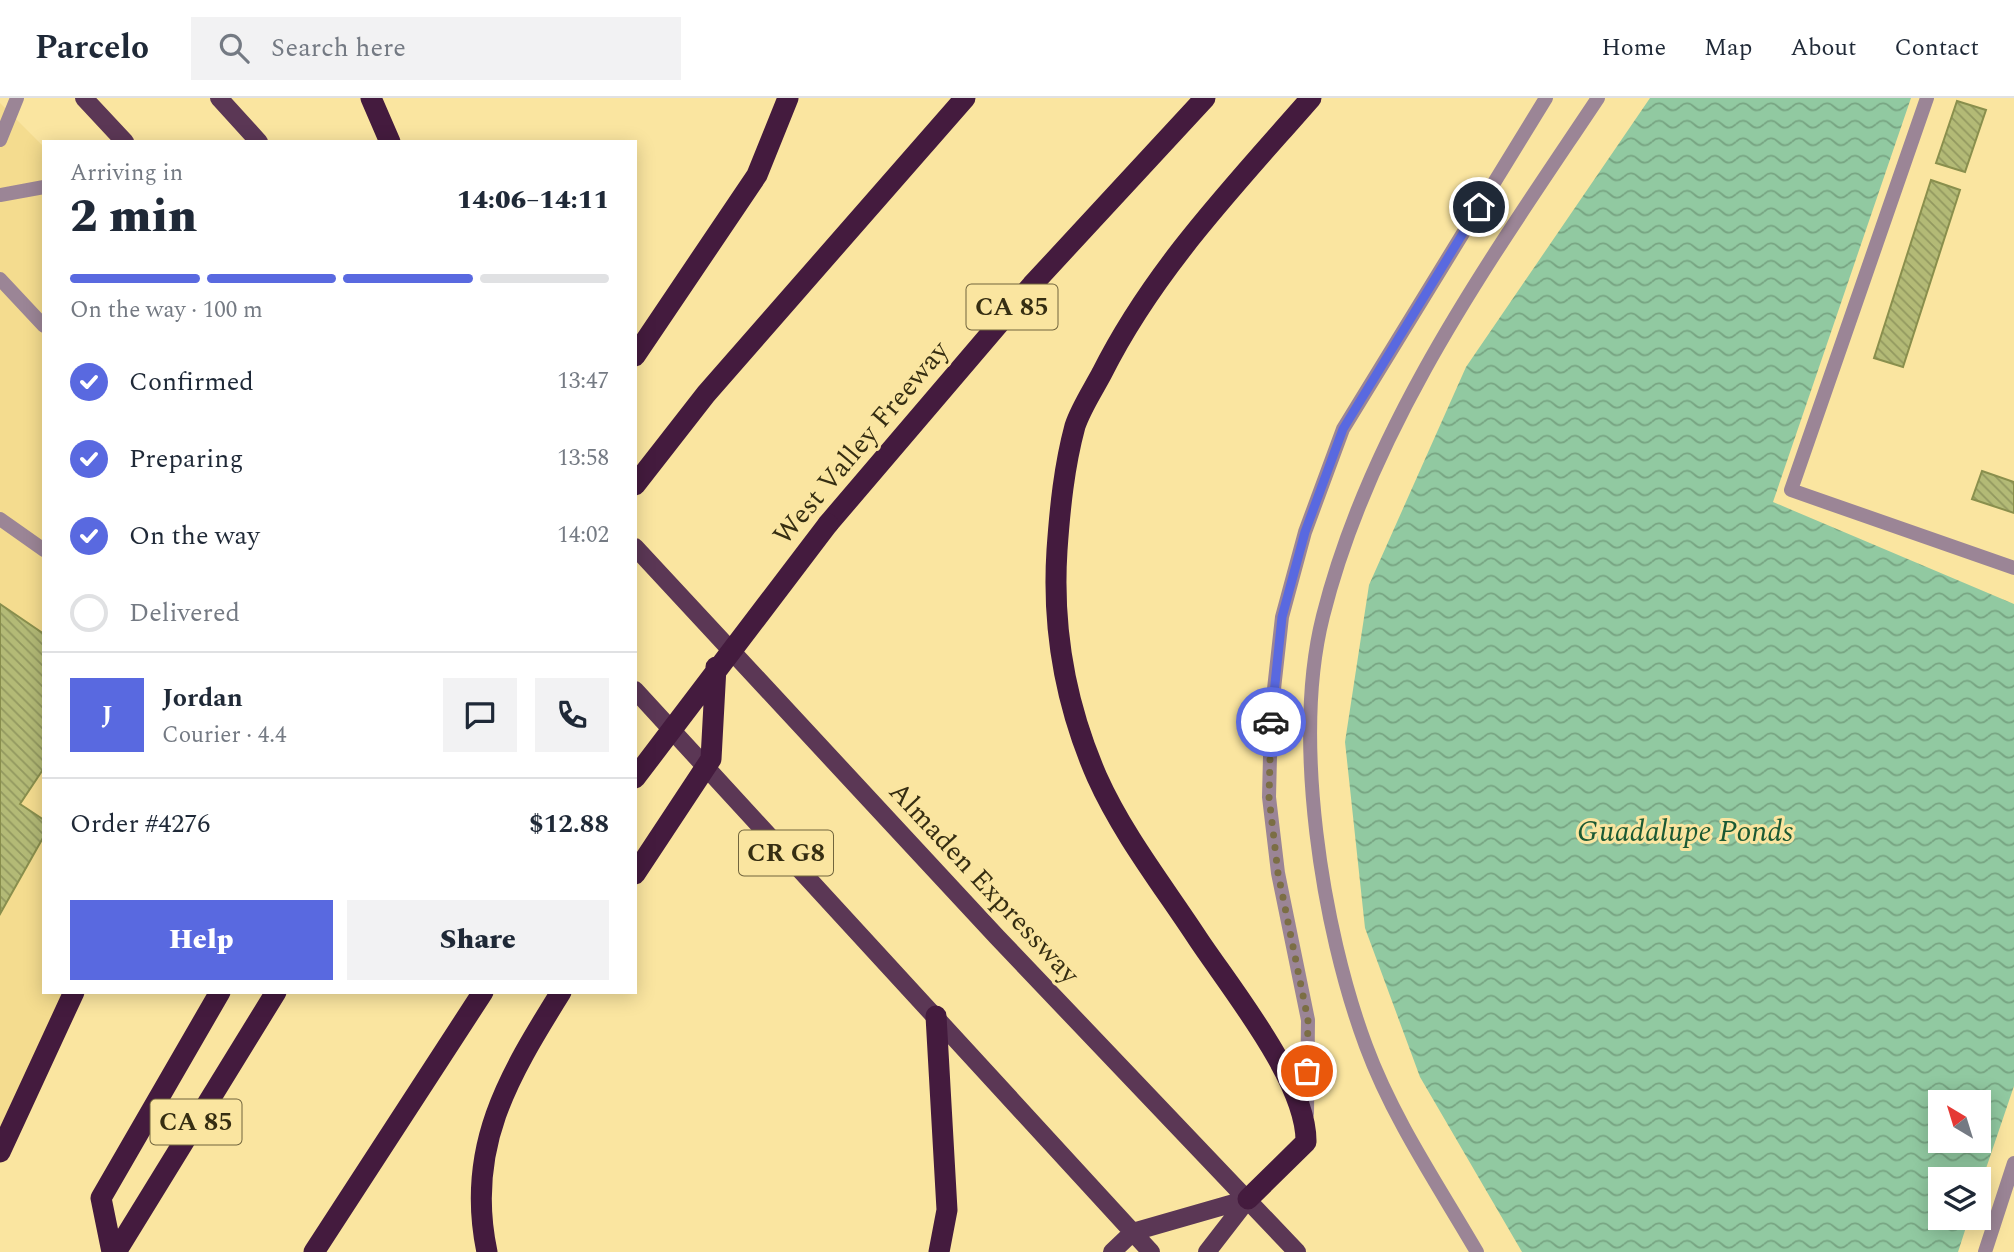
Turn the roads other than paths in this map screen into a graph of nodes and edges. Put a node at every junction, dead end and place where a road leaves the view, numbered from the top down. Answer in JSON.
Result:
{"nodes":[{"id":1,"x":17,"y":98,"type":"edge"},
{"id":2,"x":84,"y":98,"type":"edge"},
{"id":3,"x":219,"y":98,"type":"edge"},
{"id":4,"x":371,"y":98,"type":"edge"},
{"id":5,"x":788,"y":98,"type":"edge"},
{"id":6,"x":965,"y":98,"type":"edge"},
{"id":7,"x":1205,"y":98,"type":"edge"},
{"id":8,"x":1311,"y":98,"type":"edge"},
{"id":9,"x":1546,"y":98,"type":"edge"},
{"id":10,"x":1598,"y":98,"type":"edge"},
{"id":11,"x":1927,"y":98,"type":"edge"},
{"id":12,"x":0,"y":140,"type":"edge"},
{"id":13,"x":123,"y":140,"type":"edge"},
{"id":14,"x":257,"y":140,"type":"edge"},
{"id":15,"x":389,"y":140,"type":"edge"},
{"id":16,"x":42,"y":187,"type":"edge"},
{"id":17,"x":0,"y":195,"type":"edge"},
{"id":18,"x":0,"y":279,"type":"edge"},
{"id":19,"x":42,"y":325,"type":"edge"},
{"id":20,"x":637,"y":353,"type":"edge"},
{"id":21,"x":637,"y":482,"type":"edge"},
{"id":22,"x":0,"y":519,"type":"edge"},
{"id":23,"x":42,"y":549,"type":"edge"},
{"id":24,"x":637,"y":549,"type":"edge"},
{"id":25,"x":2014,"y":568,"type":"edge"},
{"id":26,"x":716,"y":667,"type":"junction"},
{"id":27,"x":637,"y":692,"type":"edge"},
{"id":28,"x":637,"y":775,"type":"edge"},
{"id":29,"x":637,"y":871,"type":"edge"},
{"id":30,"x":73,"y":994,"type":"edge"},
{"id":31,"x":219,"y":994,"type":"edge"},
{"id":32,"x":275,"y":994,"type":"edge"},
{"id":33,"x":483,"y":994,"type":"edge"},
{"id":34,"x":560,"y":994,"type":"edge"},
{"id":35,"x":936,"y":1016,"type":"junction"},
{"id":36,"x":1306,"y":1122,"type":"junction"},
{"id":37,"x":0,"y":1152,"type":"edge"},
{"id":38,"x":2014,"y":1163,"type":"edge"},
{"id":39,"x":1248,"y":1199,"type":"junction"},
{"id":40,"x":1133,"y":1232,"type":"junction"},
{"id":41,"x":114,"y":1252,"type":"edge"},
{"id":42,"x":314,"y":1252,"type":"edge"},
{"id":43,"x":487,"y":1252,"type":"edge"},
{"id":44,"x":939,"y":1252,"type":"edge"},
{"id":45,"x":1112,"y":1252,"type":"edge"},
{"id":46,"x":1151,"y":1252,"type":"edge"},
{"id":47,"x":1207,"y":1252,"type":"edge"},
{"id":48,"x":1297,"y":1252,"type":"edge"},
{"id":49,"x":1477,"y":1252,"type":"edge"},
{"id":50,"x":1985,"y":1252,"type":"edge"}],
"edges":[{"from":1,"to":12,"type":"lane"},
{"from":2,"to":13,"type":"main road"},
{"from":3,"to":14,"type":"main road"},
{"from":4,"to":15,"type":"highway"},
{"from":5,"to":20,"type":"highway"},
{"from":6,"to":21,"type":"highway"},
{"from":7,"to":26,"type":"highway","name":"West Valley Freeway","number":"CA 85","bridge":true},
{"from":8,"to":36,"type":"highway"},
{"from":9,"to":36,"type":"lane"},
{"from":10,"to":49,"type":"lane"},
{"from":11,"to":25,"type":"lane"},
{"from":16,"to":17,"type":"lane"},
{"from":18,"to":19,"type":"lane"},
{"from":22,"to":23,"type":"lane"},
{"from":24,"to":39,"type":"main road","name":"Almaden Expressway"},
{"from":26,"to":28,"type":"highway","name":"West Valley Freeway","number":"CA 85","bridge":true},
{"from":26,"to":29,"type":"highway","bridge":true},
{"from":27,"to":35,"type":"main road","number":"CR G8"},
{"from":30,"to":37,"type":"highway"},
{"from":31,"to":41,"type":"highway"},
{"from":32,"to":41,"type":"highway","number":"CA 85"},
{"from":33,"to":42,"type":"highway"},
{"from":34,"to":43,"type":"highway"},
{"from":35,"to":40,"type":"main road","number":"CR G8"},
{"from":35,"to":44,"type":"highway"},
{"from":36,"to":39,"type":"highway"},
{"from":38,"to":50,"type":"lane"},
{"from":39,"to":40,"type":"main road"},
{"from":39,"to":47,"type":"main road"},
{"from":39,"to":48,"type":"main road","name":"Almaden Expressway"},
{"from":40,"to":45,"type":"main road"},
{"from":40,"to":46,"type":"main road","number":"CR G8"}]}
